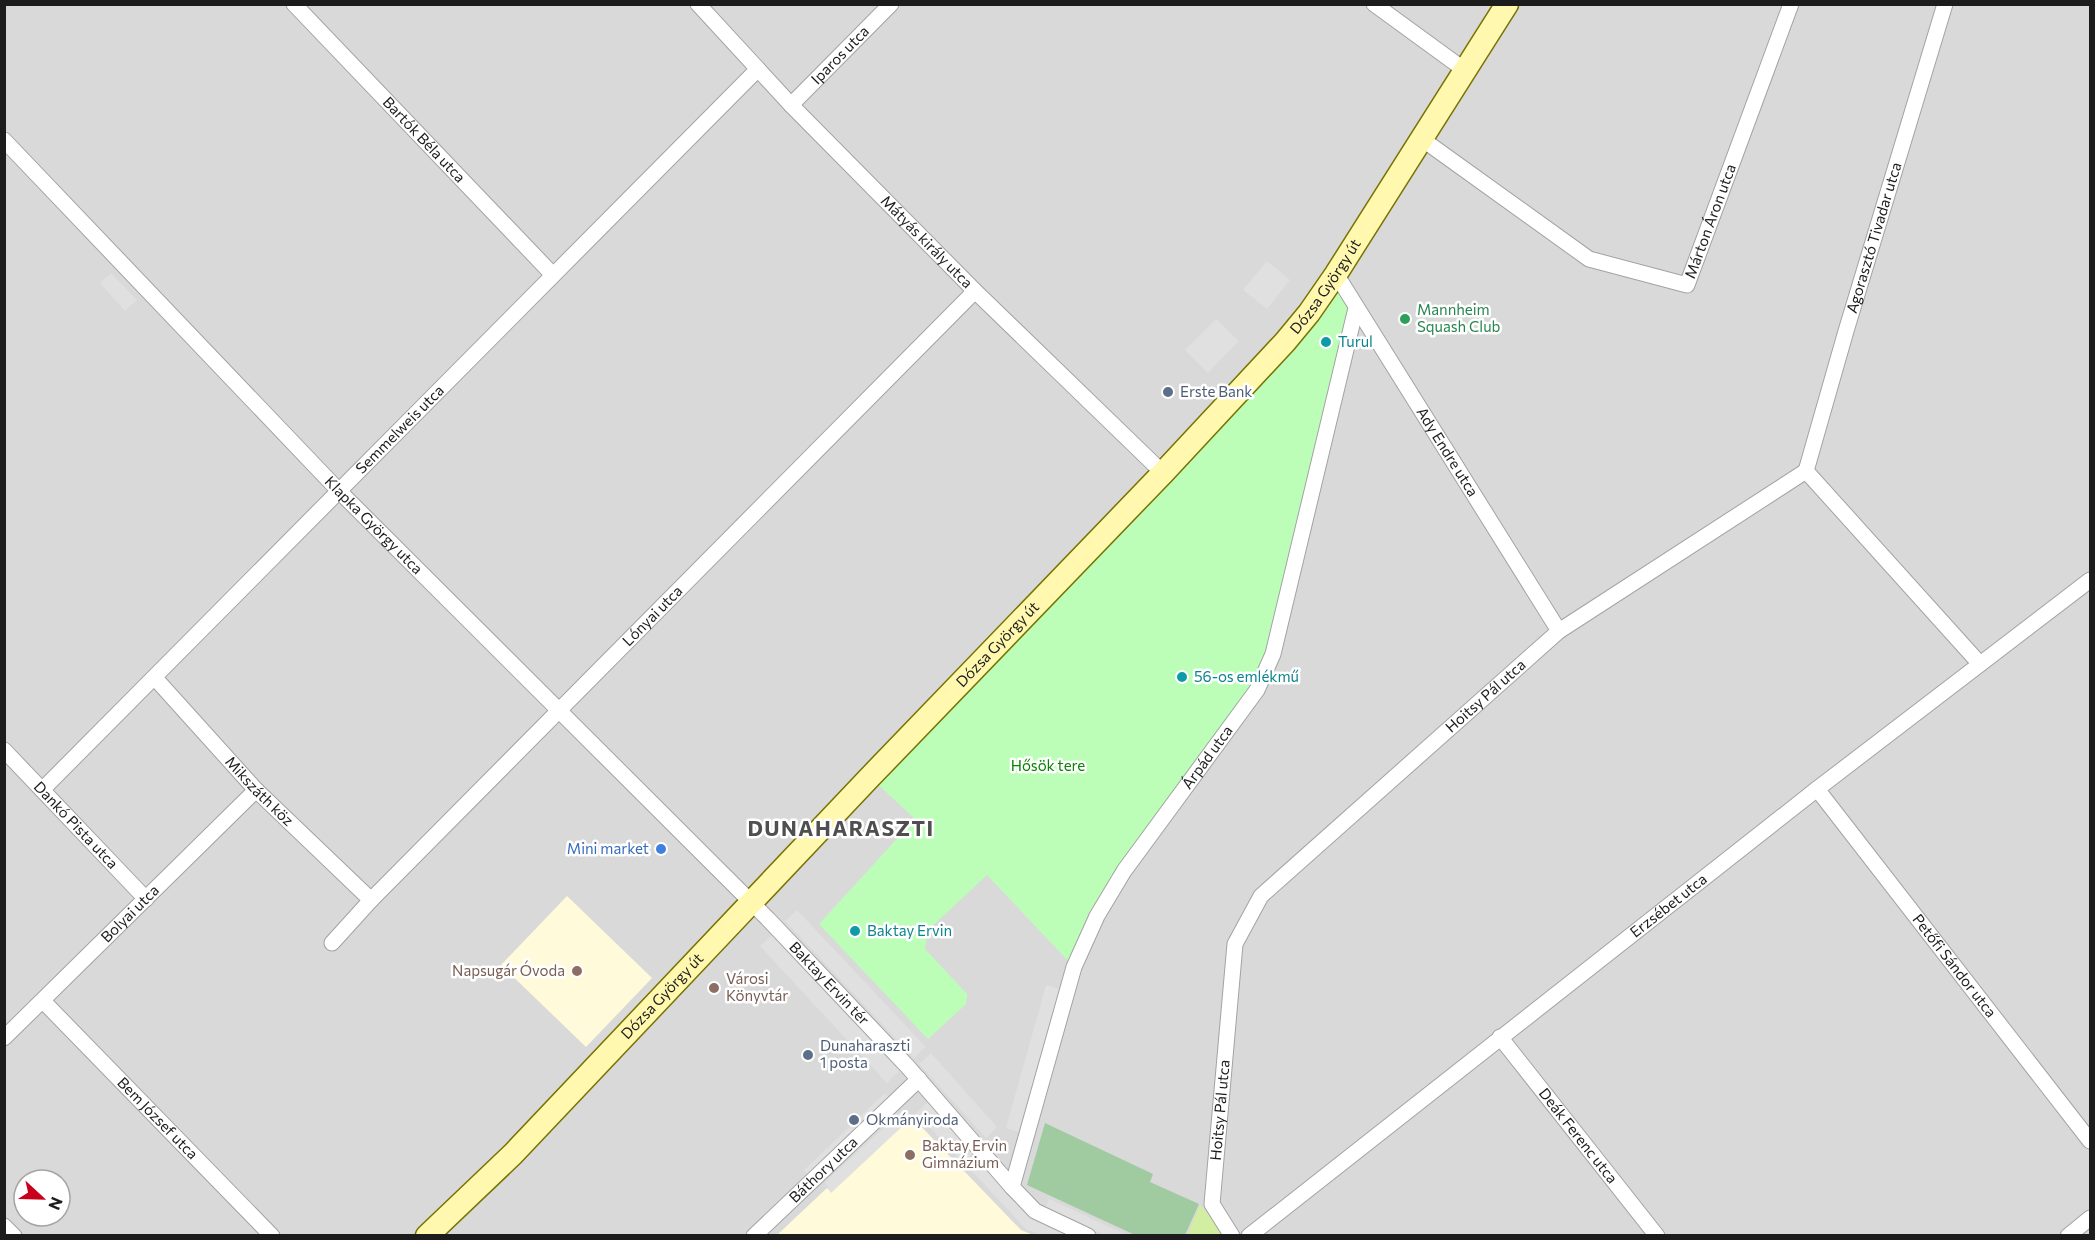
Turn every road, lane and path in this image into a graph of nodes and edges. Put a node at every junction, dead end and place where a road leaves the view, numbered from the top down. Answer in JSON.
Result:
{"nodes":[{"id":1,"x":294,"y":4,"type":"edge"},
{"id":2,"x":698,"y":4,"type":"edge"},
{"id":3,"x":891,"y":4,"type":"edge"},
{"id":4,"x":1374,"y":4,"type":"edge"},
{"id":5,"x":1507,"y":4,"type":"edge"},
{"id":6,"x":1791,"y":4,"type":"edge"},
{"id":7,"x":1945,"y":4,"type":"edge"},
{"id":8,"x":758,"y":69,"type":"junction"},
{"id":9,"x":1466,"y":71,"type":"junction"},
{"id":10,"x":791,"y":105,"type":"junction"},
{"id":11,"x":1422,"y":139,"type":"junction"},
{"id":12,"x":4,"y":140,"type":"edge"},
{"id":13,"x":1336,"y":274,"type":"junction"},
{"id":14,"x":553,"y":275,"type":"junction"},
{"id":15,"x":975,"y":291,"type":"junction"},
{"id":16,"x":1356,"y":308,"type":"junction"},
{"id":17,"x":1806,"y":471,"type":"junction"},
{"id":18,"x":1163,"y":473,"type":"junction"},
{"id":19,"x":339,"y":490,"type":"junction"},
{"id":20,"x":2091,"y":580,"type":"edge"},
{"id":21,"x":1559,"y":631,"type":"junction"},
{"id":22,"x":1980,"y":664,"type":"junction"},
{"id":23,"x":155,"y":678,"type":"junction"},
{"id":24,"x":559,"y":711,"type":"junction"},
{"id":25,"x":4,"y":750,"type":"edge"},
{"id":26,"x":1817,"y":789,"type":"junction"},
{"id":27,"x":42,"y":790,"type":"junction"},
{"id":28,"x":256,"y":790,"type":"junction"},
{"id":29,"x":146,"y":899,"type":"junction"},
{"id":30,"x":370,"y":900,"type":"junction"},
{"id":31,"x":751,"y":902,"type":"junction"},
{"id":32,"x":332,"y":943,"type":"dead end"},
{"id":33,"x":44,"y":1001,"type":"junction"},
{"id":34,"x":1500,"y":1037,"type":"junction"},
{"id":35,"x":4,"y":1038,"type":"edge"},
{"id":36,"x":919,"y":1079,"type":"junction"},
{"id":37,"x":2091,"y":1141,"type":"edge"},
{"id":38,"x":1012,"y":1187,"type":"junction"},
{"id":39,"x":2091,"y":1218,"type":"edge"},
{"id":40,"x":4,"y":1226,"type":"edge"},
{"id":41,"x":14,"y":1236,"type":"edge"},
{"id":42,"x":272,"y":1236,"type":"edge"},
{"id":43,"x":427,"y":1236,"type":"edge"},
{"id":44,"x":754,"y":1236,"type":"edge"},
{"id":45,"x":1088,"y":1236,"type":"edge"},
{"id":46,"x":1232,"y":1236,"type":"edge"},
{"id":47,"x":1249,"y":1236,"type":"edge"},
{"id":48,"x":1657,"y":1236,"type":"edge"},
{"id":49,"x":2068,"y":1236,"type":"edge"}],
"edges":[{"from":1,"to":14,"type":"street","name":"Bartók Béla utca"},
{"from":2,"to":8,"type":"street","name":"Mátyás király utca"},
{"from":3,"to":10,"type":"street","name":"Iparos utca"},
{"from":4,"to":9,"type":"street"},
{"from":5,"to":9,"type":"main road","name":"Dózsa György út"},
{"from":6,"to":11,"type":"street","name":"Márton Áron utca"},
{"from":7,"to":17,"type":"street","name":"Agorasztó Tivadar utca"},
{"from":8,"to":10,"type":"street","name":"Mátyás király utca"},
{"from":8,"to":14,"type":"street","name":"Semmelweis utca"},
{"from":9,"to":11,"type":"main road","name":"Dózsa György út"},
{"from":10,"to":15,"type":"street","name":"Mátyás király utca"},
{"from":11,"to":13,"type":"main road","name":"Dózsa György út"},
{"from":12,"to":19,"type":"street","name":"Klapka György utca"},
{"from":13,"to":16,"type":"street","name":"Ady Endre utca"},
{"from":13,"to":18,"type":"main road","name":"Dózsa György út"},
{"from":14,"to":19,"type":"street","name":"Semmelweis utca"},
{"from":15,"to":18,"type":"street","name":"Mátyás király utca"},
{"from":15,"to":24,"type":"street","name":"Lónyai utca"},
{"from":16,"to":21,"type":"street","name":"Ady Endre utca"},
{"from":16,"to":38,"type":"street","name":"Árpád utca"},
{"from":17,"to":21,"type":"street","name":"Hoitsy Pál utca"},
{"from":17,"to":22,"type":"street"},
{"from":18,"to":31,"type":"main road","name":"Dózsa György út"},
{"from":19,"to":23,"type":"street","name":"Semmelweis utca"},
{"from":19,"to":24,"type":"street","name":"Klapka György utca"},
{"from":20,"to":22,"type":"street","name":"Erzsébet utca"},
{"from":21,"to":46,"type":"street","name":"Hoitsy Pál utca"},
{"from":22,"to":26,"type":"street","name":"Erzsébet utca"},
{"from":23,"to":27,"type":"street","name":"Semmelweis utca"},
{"from":23,"to":28,"type":"street","name":"Mikszáth köz"},
{"from":24,"to":30,"type":"street","name":"Lónyai utca"},
{"from":24,"to":31,"type":"street","name":"Klapka György utca"},
{"from":25,"to":27,"type":"street","name":"Dankó Pista utca"},
{"from":26,"to":34,"type":"street","name":"Erzsébet utca"},
{"from":26,"to":37,"type":"street","name":"Petőfi Sándor utca"},
{"from":27,"to":29,"type":"street","name":"Dankó Pista utca"},
{"from":28,"to":29,"type":"street","name":"Bolyai utca"},
{"from":28,"to":30,"type":"street","name":"Mikszáth köz"},
{"from":29,"to":33,"type":"street","name":"Bolyai utca"},
{"from":30,"to":32,"type":"street","name":"Lónyai utca"},
{"from":31,"to":36,"type":"street","name":"Baktay Ervin tér"},
{"from":31,"to":43,"type":"main road","name":"Dózsa György út"},
{"from":33,"to":35,"type":"street","name":"Bolyai utca"},
{"from":33,"to":42,"type":"street","name":"Bem József utca"},
{"from":34,"to":47,"type":"street","name":"Erzsébet utca"},
{"from":34,"to":48,"type":"street","name":"Deák Ferenc utca"},
{"from":36,"to":38,"type":"street","name":"Baktay Ervin tér"},
{"from":36,"to":44,"type":"street","name":"Báthory utca"},
{"from":38,"to":45,"type":"street","name":"Baktay Ervin tér"},
{"from":39,"to":49,"type":"street"},
{"from":40,"to":41,"type":"street"}]}
